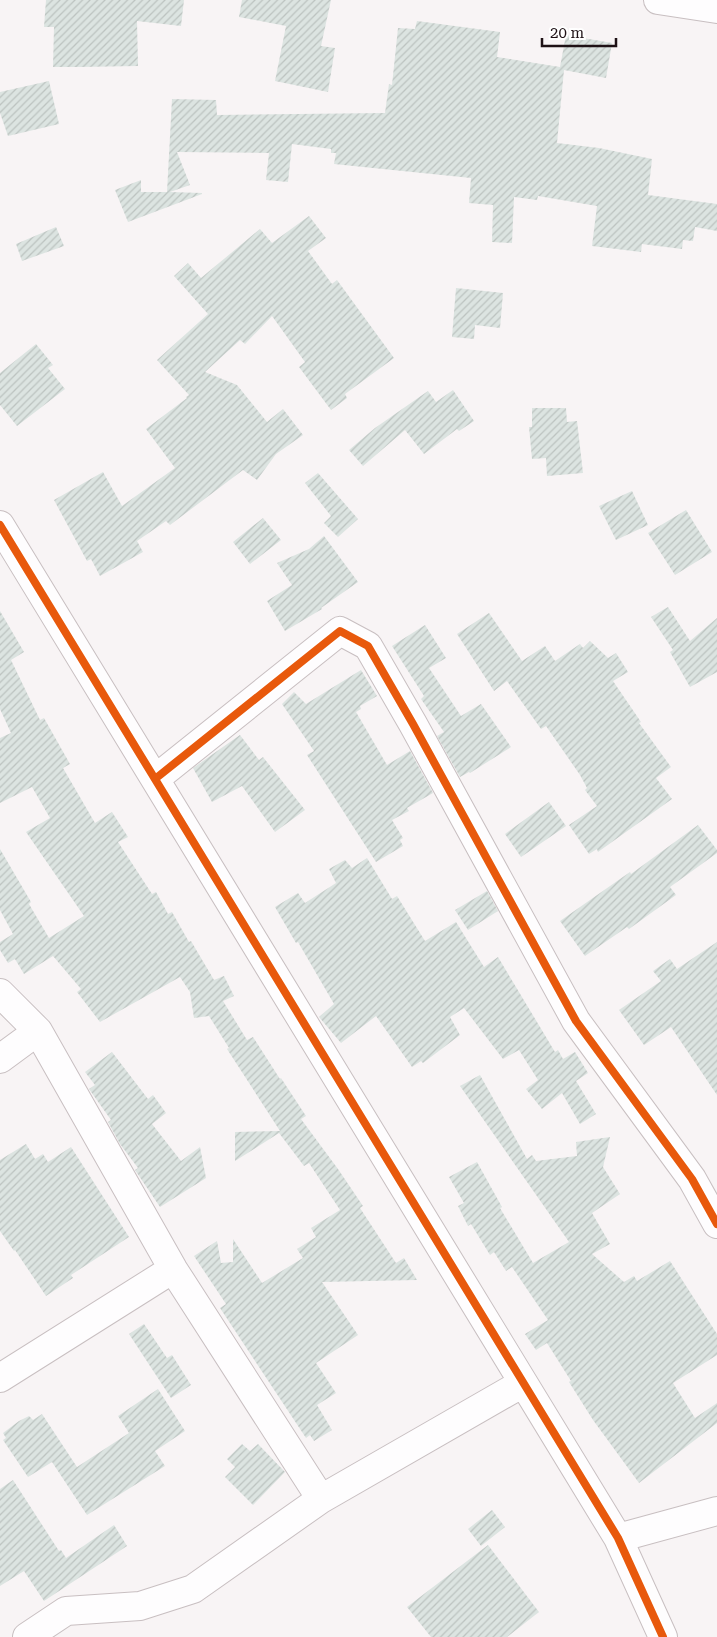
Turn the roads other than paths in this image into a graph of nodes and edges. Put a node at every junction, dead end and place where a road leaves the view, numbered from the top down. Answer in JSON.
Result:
{"nodes":[{"id":1,"x":658,"y":0,"type":"edge"},
{"id":2,"x":717,"y":9,"type":"edge"},
{"id":3,"x":0,"y":525,"type":"edge"},
{"id":4,"x":155,"y":779,"type":"junction"},
{"id":5,"x":0,"y":993,"type":"edge"},
{"id":6,"x":38,"y":1032,"type":"junction"},
{"id":7,"x":0,"y":1058,"type":"edge"},
{"id":8,"x":717,"y":1224,"type":"edge"},
{"id":9,"x":173,"y":1269,"type":"junction"},
{"id":10,"x":0,"y":1378,"type":"edge"},
{"id":11,"x":523,"y":1383,"type":"junction"},
{"id":12,"x":320,"y":1499,"type":"junction"},
{"id":13,"x":717,"y":1511,"type":"edge"},
{"id":14,"x":618,"y":1538,"type":"junction"},
{"id":15,"x":27,"y":1637,"type":"edge"},
{"id":16,"x":662,"y":1637,"type":"edge"}],
"edges":[{"from":1,"to":2,"type":"street"},
{"from":3,"to":4,"type":"street"},
{"from":4,"to":8,"type":"street"},
{"from":4,"to":11,"type":"street"},
{"from":5,"to":6,"type":"street"},
{"from":6,"to":7,"type":"street"},
{"from":6,"to":9,"type":"street"},
{"from":9,"to":10,"type":"street"},
{"from":9,"to":12,"type":"street"},
{"from":11,"to":12,"type":"street"},
{"from":11,"to":14,"type":"street"},
{"from":12,"to":15,"type":"street"},
{"from":13,"to":14,"type":"street"},
{"from":14,"to":16,"type":"street"}]}
